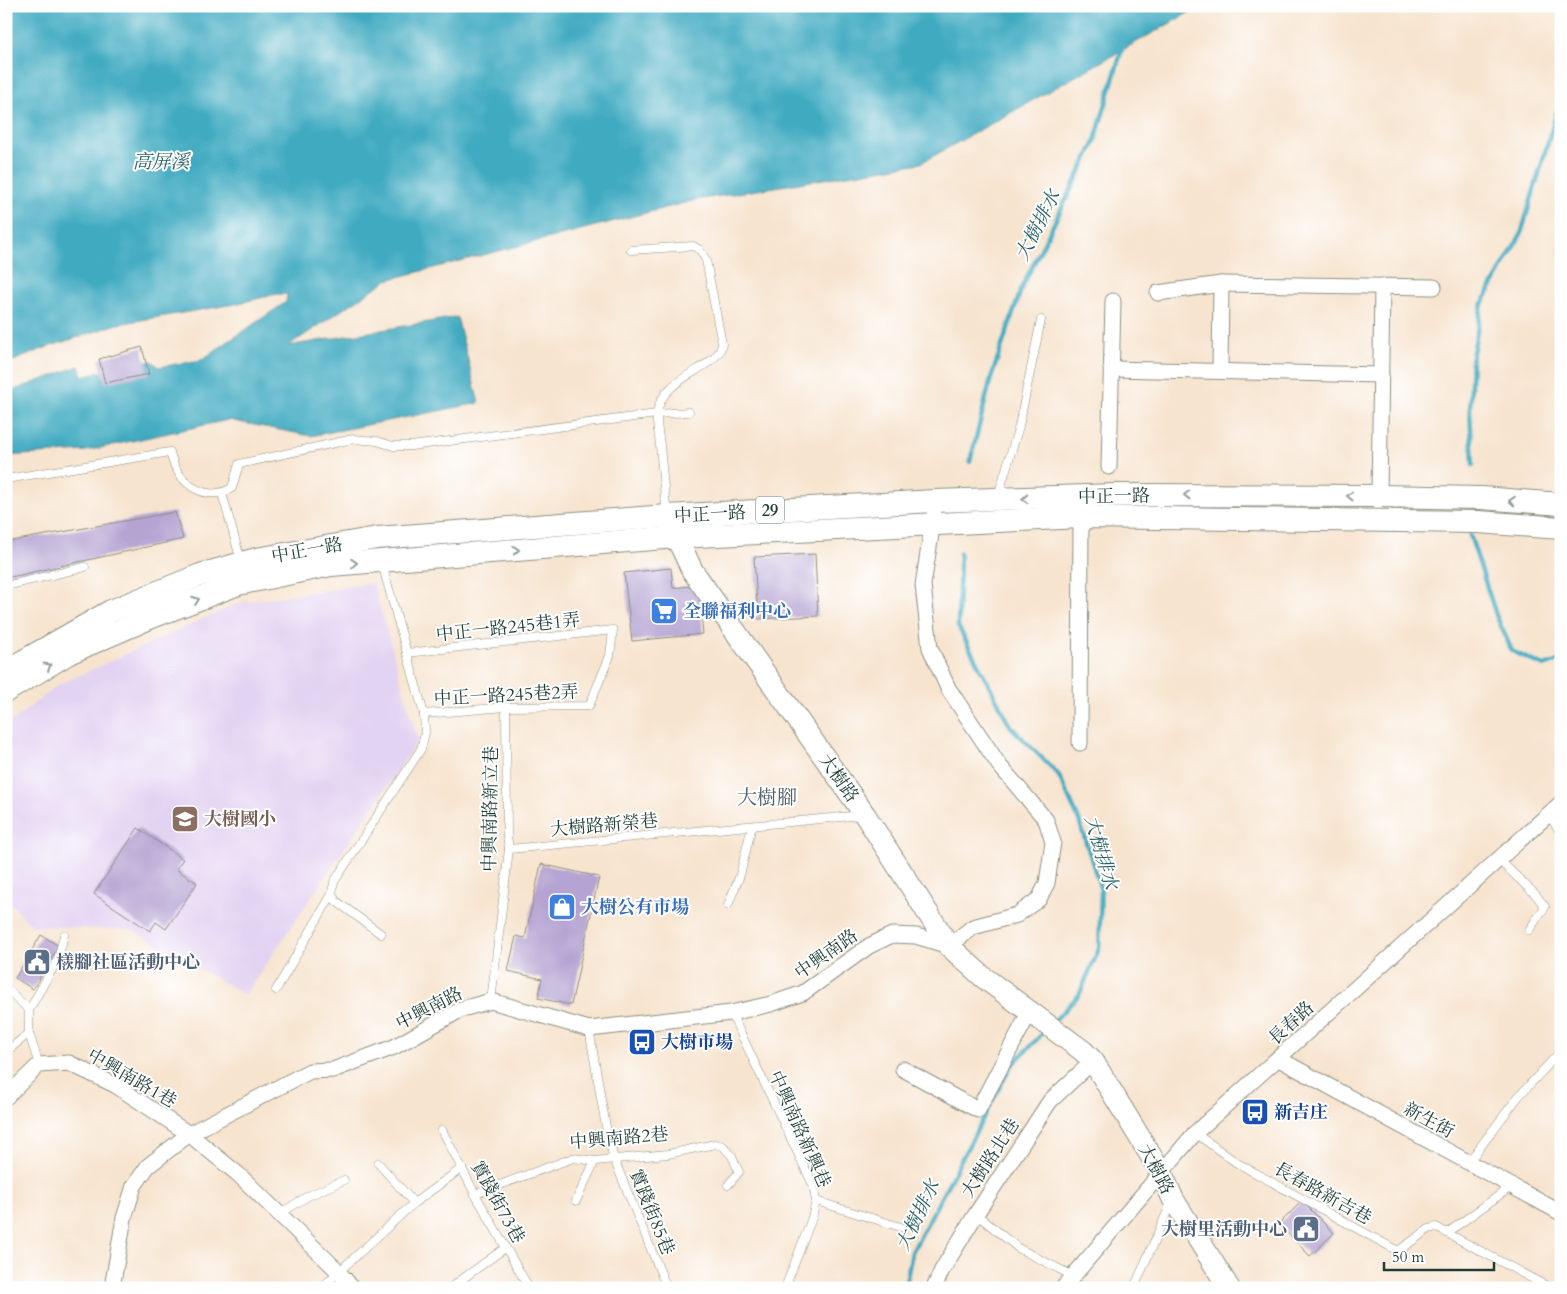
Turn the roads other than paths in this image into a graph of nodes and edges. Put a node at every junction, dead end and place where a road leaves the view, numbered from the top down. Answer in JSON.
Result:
{"nodes":[{"id":1,"x":630,"y":250,"type":"dead end"},
{"id":2,"x":1221,"y":284,"type":"junction"},
{"id":3,"x":1382,"y":286,"type":"junction"},
{"id":4,"x":1434,"y":288,"type":"dead end"},
{"id":5,"x":1158,"y":293,"type":"dead end"},
{"id":6,"x":1113,"y":301,"type":"dead end"},
{"id":7,"x":1041,"y":320,"type":"dead end"},
{"id":8,"x":1111,"y":369,"type":"junction"},
{"id":9,"x":1220,"y":371,"type":"junction"},
{"id":10,"x":1381,"y":374,"type":"junction"},
{"id":11,"x":689,"y":412,"type":"dead end"},
{"id":12,"x":657,"y":414,"type":"junction"},
{"id":13,"x":1109,"y":467,"type":"dead end"},
{"id":14,"x":6,"y":479,"type":"edge"},
{"id":15,"x":222,"y":493,"type":"junction"},
{"id":16,"x":1379,"y":496,"type":"junction"},
{"id":17,"x":997,"y":500,"type":"junction"},
{"id":18,"x":935,"y":501,"type":"junction"},
{"id":19,"x":1561,"y":504,"type":"edge"},
{"id":20,"x":667,"y":516,"type":"junction"},
{"id":21,"x":1081,"y":517,"type":"junction"},
{"id":22,"x":933,"y":525,"type":"junction"},
{"id":23,"x":1561,"y":528,"type":"edge"},
{"id":24,"x":677,"y":537,"type":"junction"},
{"id":25,"x":379,"y":550,"type":"junction"},
{"id":26,"x":242,"y":563,"type":"junction"},
{"id":27,"x":85,"y":567,"type":"dead end"},
{"id":28,"x":6,"y":586,"type":"edge"},
{"id":29,"x":407,"y":653,"type":"junction"},
{"id":30,"x":6,"y":671,"type":"edge"},
{"id":31,"x":6,"y":691,"type":"edge"},
{"id":32,"x":589,"y":706,"type":"joint"},
{"id":33,"x":506,"y":707,"type":"junction"},
{"id":34,"x":424,"y":714,"type":"junction"},
{"id":35,"x":1080,"y":743,"type":"dead end"},
{"id":36,"x":1561,"y":802,"type":"edge"},
{"id":37,"x":1547,"y":813,"type":"junction"},
{"id":38,"x":865,"y":815,"type":"junction"},
{"id":39,"x":752,"y":826,"type":"junction"},
{"id":40,"x":1561,"y":833,"type":"edge"},
{"id":41,"x":508,"y":849,"type":"junction"},
{"id":42,"x":1497,"y":859,"type":"junction"},
{"id":43,"x":332,"y":894,"type":"junction"},
{"id":44,"x":728,"y":904,"type":"dead end"},
{"id":45,"x":1529,"y":930,"type":"dead end"},
{"id":46,"x":381,"y":934,"type":"dead end"},
{"id":47,"x":64,"y":935,"type":"dead end"},
{"id":48,"x":949,"y":946,"type":"junction"},
{"id":49,"x":6,"y":988,"type":"edge"},
{"id":50,"x":276,"y":990,"type":"dead end"},
{"id":51,"x":491,"y":1001,"type":"junction"},
{"id":52,"x":29,"y":1010,"type":"junction"},
{"id":53,"x":731,"y":1013,"type":"junction"},
{"id":54,"x":1032,"y":1015,"type":"junction"},
{"id":55,"x":589,"y":1029,"type":"junction"},
{"id":56,"x":29,"y":1033,"type":"junction"},
{"id":57,"x":1561,"y":1051,"type":"edge"},
{"id":58,"x":6,"y":1052,"type":"edge"},
{"id":59,"x":1088,"y":1056,"type":"junction"},
{"id":60,"x":1279,"y":1059,"type":"junction"},
{"id":61,"x":39,"y":1065,"type":"junction"},
{"id":62,"x":903,"y":1069,"type":"dead end"},
{"id":63,"x":6,"y":1097,"type":"edge"},
{"id":64,"x":442,"y":1130,"type":"dead end"},
{"id":65,"x":1195,"y":1133,"type":"junction"},
{"id":66,"x":189,"y":1134,"type":"junction"},
{"id":67,"x":614,"y":1158,"type":"junction"},
{"id":68,"x":595,"y":1161,"type":"junction"},
{"id":69,"x":378,"y":1163,"type":"dead end"},
{"id":70,"x":1468,"y":1163,"type":"junction"},
{"id":71,"x":462,"y":1168,"type":"junction"},
{"id":72,"x":1162,"y":1174,"type":"junction"},
{"id":73,"x":344,"y":1180,"type":"dead end"},
{"id":74,"x":728,"y":1185,"type":"dead end"},
{"id":75,"x":1512,"y":1186,"type":"junction"},
{"id":76,"x":475,"y":1194,"type":"junction"},
{"id":77,"x":1173,"y":1199,"type":"junction"},
{"id":78,"x":576,"y":1201,"type":"dead end"},
{"id":79,"x":816,"y":1201,"type":"junction"},
{"id":80,"x":414,"y":1203,"type":"junction"},
{"id":81,"x":1561,"y":1213,"type":"edge"},
{"id":82,"x":976,"y":1214,"type":"junction"},
{"id":83,"x":278,"y":1215,"type":"junction"},
{"id":84,"x":904,"y":1228,"type":"dead end"},
{"id":85,"x":1447,"y":1233,"type":"junction"},
{"id":86,"x":506,"y":1248,"type":"junction"},
{"id":87,"x":338,"y":1271,"type":"junction"},
{"id":88,"x":1068,"y":1282,"type":"edge"},
{"id":89,"x":112,"y":1288,"type":"edge"},
{"id":90,"x":321,"y":1288,"type":"edge"},
{"id":91,"x":352,"y":1288,"type":"edge"},
{"id":92,"x":450,"y":1288,"type":"edge"},
{"id":93,"x":529,"y":1288,"type":"edge"},
{"id":94,"x":667,"y":1288,"type":"edge"},
{"id":95,"x":786,"y":1288,"type":"edge"},
{"id":96,"x":934,"y":1288,"type":"edge"},
{"id":97,"x":1134,"y":1288,"type":"edge"},
{"id":98,"x":1229,"y":1288,"type":"edge"},
{"id":99,"x":1550,"y":1288,"type":"edge"}],
"edges":[{"from":1,"to":12,"type":"lane"},
{"from":2,"to":3,"type":"street"},
{"from":2,"to":5,"type":"street"},
{"from":2,"to":9,"type":"street"},
{"from":3,"to":4,"type":"street"},
{"from":3,"to":10,"type":"street"},
{"from":6,"to":8,"type":"street"},
{"from":7,"to":17,"type":"lane"},
{"from":8,"to":9,"type":"street"},
{"from":8,"to":13,"type":"street"},
{"from":9,"to":10,"type":"street"},
{"from":10,"to":16,"type":"street"},
{"from":11,"to":12,"type":"lane"},
{"from":12,"to":15,"type":"lane"},
{"from":12,"to":20,"type":"lane"},
{"from":14,"to":15,"type":"lane"},
{"from":15,"to":26,"type":"lane"},
{"from":16,"to":17,"type":"main road","name":"中正一路","number":"29","one_way":true},
{"from":19,"to":16,"type":"main road","name":"中正一路","number":"29","one_way":true},
{"from":17,"to":18,"type":"main road","name":"中正一路","number":"29"},
{"from":18,"to":20,"type":"main road","name":"中正一路","number":"29"},
{"from":18,"to":22,"type":"street"},
{"from":20,"to":24,"type":"street","name":"大樹路"},
{"from":20,"to":25,"type":"main road","name":"中正一路","number":"29"},
{"from":21,"to":22,"type":"main road","name":"中正一路","number":"29"},
{"from":21,"to":23,"type":"main road","name":"中正一路","number":"29"},
{"from":21,"to":35,"type":"street"},
{"from":22,"to":24,"type":"main road","name":"中正一路","number":"29"},
{"from":22,"to":48,"type":"street"},
{"from":25,"to":24,"type":"main road","name":"中正一路","number":"29","one_way":true},
{"from":24,"to":38,"type":"street","name":"大樹路"},
{"from":25,"to":26,"type":"main road","name":"中正一路","number":"29"},
{"from":25,"to":29,"type":"lane"},
{"from":31,"to":25,"type":"main road","name":"中正一路","number":"29","one_way":true},
{"from":26,"to":30,"type":"main road","name":"中正一路","number":"29"},
{"from":27,"to":28,"type":"lane"},
{"from":29,"to":32,"type":"lane","name":"中正一路245巷1弄"},
{"from":29,"to":34,"type":"lane"},
{"from":32,"to":33,"type":"lane","name":"中正一路245巷2弄"},
{"from":33,"to":34,"type":"lane","name":"中正一路245巷2弄"},
{"from":33,"to":41,"type":"lane","name":"中興南路新立巷"},
{"from":34,"to":43,"type":"lane"},
{"from":36,"to":37,"type":"street","name":"長春路"},
{"from":37,"to":40,"type":"lane"},
{"from":37,"to":42,"type":"street","name":"長春路"},
{"from":38,"to":39,"type":"lane","name":"大樹路新榮巷"},
{"from":38,"to":48,"type":"street","name":"大樹路"},
{"from":39,"to":41,"type":"lane","name":"大樹路新榮巷"},
{"from":39,"to":44,"type":"lane"},
{"from":41,"to":51,"type":"lane","name":"中興南路新立巷"},
{"from":42,"to":45,"type":"lane"},
{"from":42,"to":60,"type":"street","name":"長春路"},
{"from":43,"to":46,"type":"lane"},
{"from":43,"to":50,"type":"lane"},
{"from":47,"to":52,"type":"lane"},
{"from":48,"to":53,"type":"street","name":"中興南路"},
{"from":48,"to":54,"type":"street","name":"大樹路"},
{"from":49,"to":52,"type":"lane"},
{"from":51,"to":55,"type":"street","name":"中興南路"},
{"from":51,"to":66,"type":"street","name":"中興南路"},
{"from":52,"to":56,"type":"lane"},
{"from":53,"to":55,"type":"street","name":"中興南路"},
{"from":53,"to":79,"type":"lane","name":"中興南路新興巷"},
{"from":54,"to":59,"type":"street","name":"大樹路"},
{"from":54,"to":62,"type":"street"},
{"from":55,"to":67,"type":"lane","name":"實踐街85巷"},
{"from":56,"to":58,"type":"lane"},
{"from":56,"to":61,"type":"lane"},
{"from":57,"to":70,"type":"lane"},
{"from":59,"to":72,"type":"street","name":"大樹路"},
{"from":59,"to":82,"type":"street","name":"大樹路北巷"},
{"from":60,"to":65,"type":"street","name":"長春路"},
{"from":60,"to":70,"type":"street","name":"新生街"},
{"from":61,"to":63,"type":"street"},
{"from":61,"to":66,"type":"street","name":"中興南路1巷"},
{"from":64,"to":71,"type":"lane","name":"實踐街73巷"},
{"from":65,"to":72,"type":"street","name":"長春路"},
{"from":65,"to":85,"type":"lane","name":"長春路新吉巷"},
{"from":66,"to":83,"type":"street"},
{"from":66,"to":89,"type":"street","name":"中興南路"},
{"from":67,"to":68,"type":"lane","name":"中興南路2巷"},
{"from":67,"to":74,"type":"lane","name":"中興南路2巷"},
{"from":67,"to":94,"type":"lane","name":"實踐街85巷"},
{"from":68,"to":76,"type":"lane","name":"中興南路2巷"},
{"from":68,"to":78,"type":"lane"},
{"from":69,"to":80,"type":"lane"},
{"from":70,"to":75,"type":"street","name":"新生街"},
{"from":71,"to":76,"type":"lane","name":"實踐街73巷"},
{"from":71,"to":80,"type":"lane"},
{"from":72,"to":77,"type":"street","name":"大樹路"},
{"from":72,"to":88,"type":"street","name":"長春路"},
{"from":73,"to":83,"type":"lane"},
{"from":75,"to":81,"type":"street","name":"新生街"},
{"from":75,"to":85,"type":"lane"},
{"from":76,"to":86,"type":"lane","name":"實踐街73巷"},
{"from":77,"to":97,"type":"lane"},
{"from":77,"to":98,"type":"street","name":"大樹路"},
{"from":79,"to":84,"type":"lane"},
{"from":79,"to":95,"type":"lane","name":"中興南路新興巷"},
{"from":80,"to":87,"type":"lane"},
{"from":82,"to":88,"type":"lane"},
{"from":82,"to":96,"type":"street","name":"大樹路北巷"},
{"from":83,"to":87,"type":"street"},
{"from":85,"to":99,"type":"lane"},
{"from":86,"to":92,"type":"lane"},
{"from":86,"to":93,"type":"lane","name":"實踐街73巷"},
{"from":87,"to":90,"type":"lane"},
{"from":87,"to":91,"type":"street"}]}
